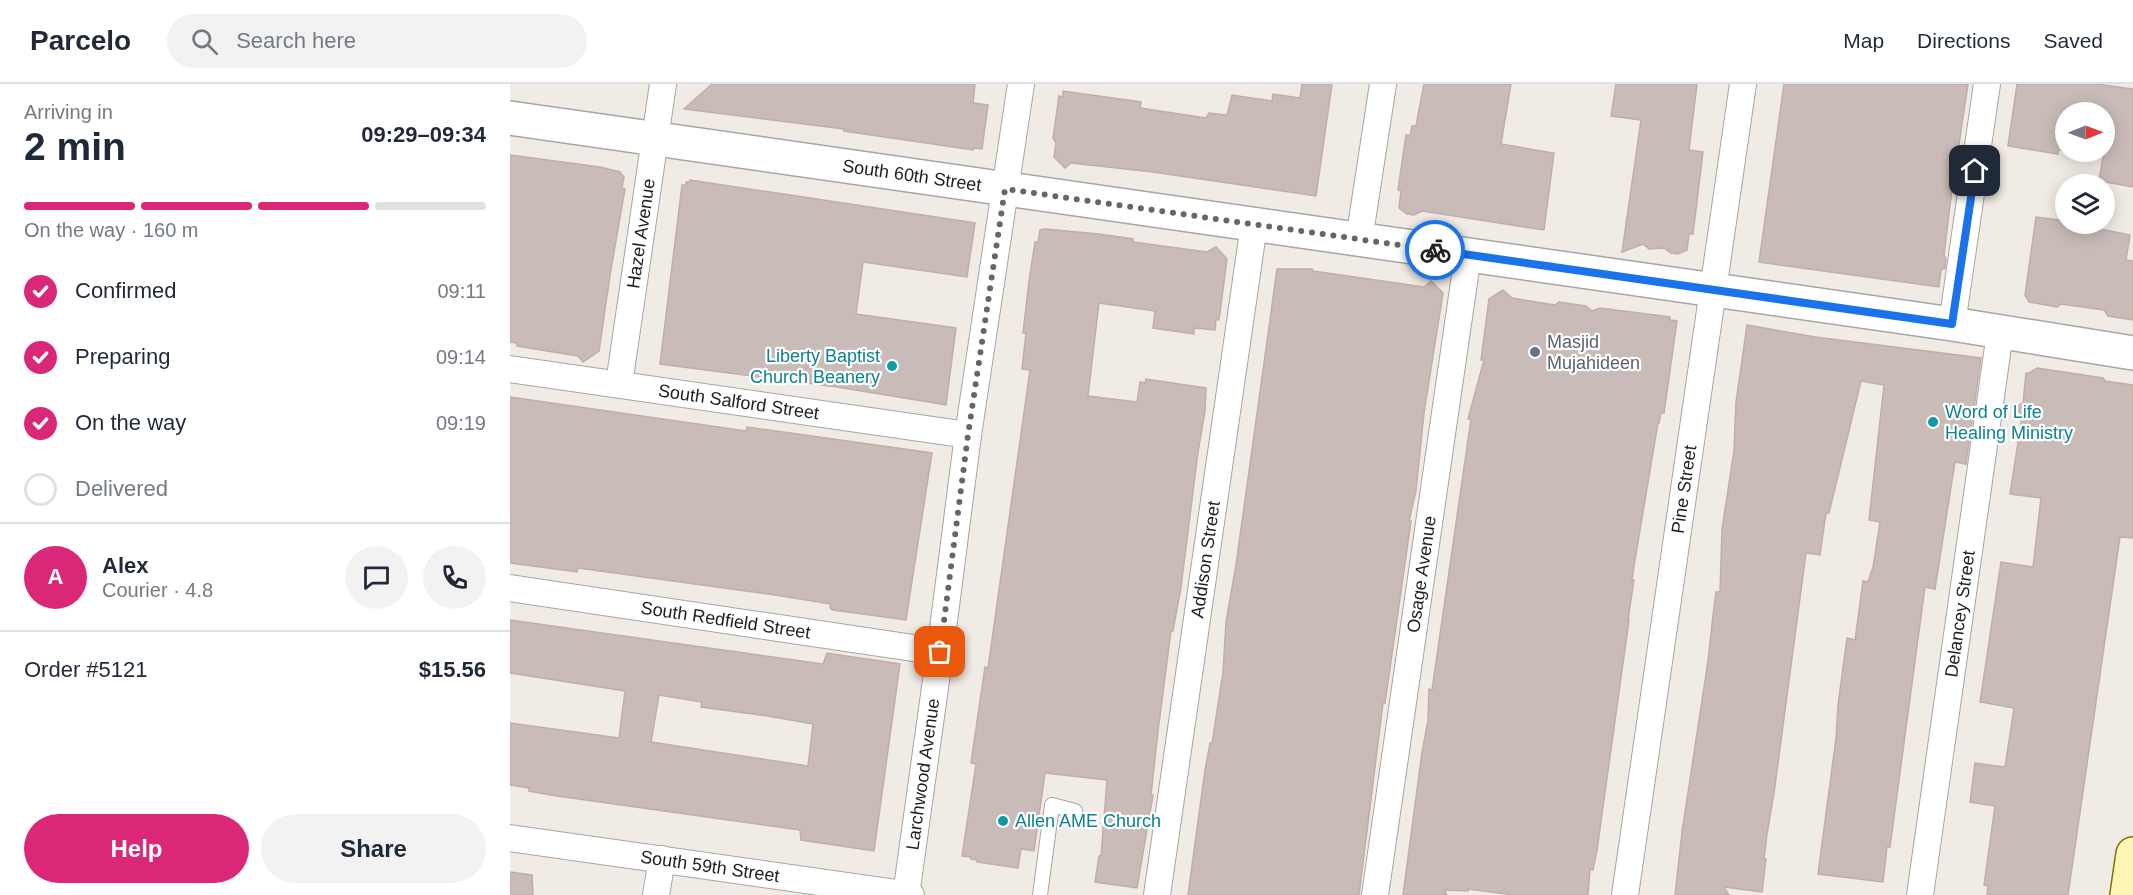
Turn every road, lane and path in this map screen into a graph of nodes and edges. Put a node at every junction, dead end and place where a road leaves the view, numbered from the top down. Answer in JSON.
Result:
{"nodes":[{"id":1,"x":663,"y":84,"type":"edge"},
{"id":2,"x":1021,"y":84,"type":"edge"},
{"id":3,"x":1383,"y":84,"type":"edge"},
{"id":4,"x":1743,"y":84,"type":"edge"},
{"id":5,"x":1988,"y":84,"type":"edge"},
{"id":6,"x":510,"y":118,"type":"edge"},
{"id":7,"x":655,"y":139,"type":"junction"},
{"id":8,"x":1005,"y":189,"type":"junction"},
{"id":9,"x":1254,"y":225,"type":"junction"},
{"id":10,"x":1359,"y":240,"type":"junction"},
{"id":11,"x":1468,"y":255,"type":"junction"},
{"id":12,"x":1712,"y":290,"type":"junction"},
{"id":13,"x":1952,"y":324,"type":"junction"},
{"id":14,"x":2000,"y":333,"type":"junction"},
{"id":15,"x":2133,"y":353,"type":"edge"},
{"id":16,"x":510,"y":369,"type":"edge"},
{"id":17,"x":619,"y":384,"type":"junction"},
{"id":18,"x":968,"y":435,"type":"junction"},
{"id":19,"x":510,"y":588,"type":"edge"},
{"id":20,"x":940,"y":652,"type":"junction"},
{"id":21,"x":1075,"y":810,"type":"dead end"},
{"id":22,"x":510,"y":837,"type":"edge"},
{"id":23,"x":2133,"y":854,"type":"edge"},
{"id":24,"x":662,"y":859,"type":"junction"},
{"id":25,"x":656,"y":895,"type":"edge"},
{"id":26,"x":906,"y":895,"type":"edge"},
{"id":27,"x":911,"y":895,"type":"edge"},
{"id":28,"x":1040,"y":895,"type":"edge"},
{"id":29,"x":1157,"y":895,"type":"edge"},
{"id":30,"x":1375,"y":895,"type":"edge"},
{"id":31,"x":1625,"y":895,"type":"edge"},
{"id":32,"x":1920,"y":895,"type":"edge"},
{"id":33,"x":2127,"y":895,"type":"edge"}],
"edges":[{"from":1,"to":7,"type":"street","name":"Hazel Avenue"},
{"from":2,"to":8,"type":"street","name":"Larchwood Avenue"},
{"from":3,"to":10,"type":"street"},
{"from":4,"to":12,"type":"street","name":"Pine Street"},
{"from":5,"to":13,"type":"street"},
{"from":6,"to":7,"type":"street","name":"South 60th Street"},
{"from":7,"to":8,"type":"street","name":"South 60th Street"},
{"from":7,"to":17,"type":"street","name":"Hazel Avenue"},
{"from":8,"to":9,"type":"street","name":"South 60th Street"},
{"from":8,"to":18,"type":"street","name":"Larchwood Avenue"},
{"from":9,"to":10,"type":"street","name":"South 60th Street"},
{"from":9,"to":29,"type":"street","name":"Addison Street"},
{"from":10,"to":11,"type":"street","name":"South 60th Street"},
{"from":11,"to":12,"type":"street","name":"South 60th Street"},
{"from":11,"to":30,"type":"street","name":"Osage Avenue"},
{"from":12,"to":13,"type":"street","name":"South 60th Street"},
{"from":12,"to":31,"type":"street","name":"Pine Street"},
{"from":13,"to":14,"type":"street","name":"South 60th Street"},
{"from":14,"to":15,"type":"street","name":"South 60th Street"},
{"from":14,"to":32,"type":"street","name":"Delancey Street"},
{"from":16,"to":17,"type":"street","name":"South Salford Street"},
{"from":17,"to":18,"type":"street","name":"South Salford Street"},
{"from":18,"to":20,"type":"street","name":"Larchwood Avenue"},
{"from":19,"to":20,"type":"street","name":"South Redfield Street"},
{"from":20,"to":26,"type":"street","name":"Larchwood Avenue"},
{"from":21,"to":28,"type":"lane"},
{"from":22,"to":24,"type":"street","name":"South 59th Street"},
{"from":23,"to":33,"type":"main road"},
{"from":24,"to":25,"type":"street"},
{"from":24,"to":26,"type":"street","name":"South 59th Street"},
{"from":26,"to":27,"type":"street","name":"South 59th Street"}]}
